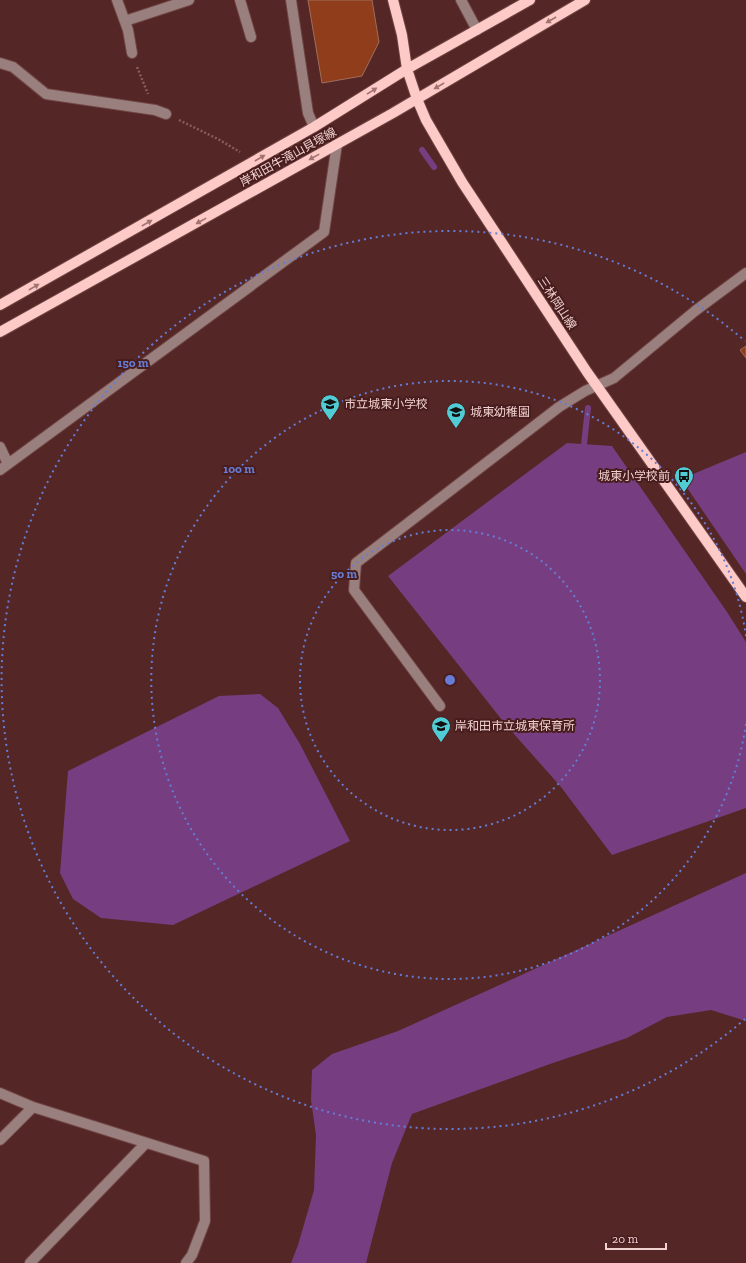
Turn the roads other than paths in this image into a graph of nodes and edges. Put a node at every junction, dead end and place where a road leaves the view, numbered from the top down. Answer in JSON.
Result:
{"nodes":[{"id":1,"x":116,"y":0,"type":"edge"},
{"id":2,"x":189,"y":0,"type":"edge"},
{"id":3,"x":240,"y":0,"type":"edge"},
{"id":4,"x":291,"y":0,"type":"edge"},
{"id":5,"x":394,"y":0,"type":"edge"},
{"id":6,"x":461,"y":0,"type":"edge"},
{"id":7,"x":530,"y":0,"type":"edge"},
{"id":8,"x":585,"y":0,"type":"edge"},
{"id":9,"x":125,"y":21,"type":"junction"},
{"id":10,"x":477,"y":30,"type":"junction"},
{"id":11,"x":251,"y":37,"type":"dead end"},
{"id":12,"x":132,"y":53,"type":"road end"},
{"id":13,"x":0,"y":63,"type":"edge"},
{"id":14,"x":407,"y":69,"type":"junction"},
{"id":15,"x":417,"y":99,"type":"junction"},
{"id":16,"x":166,"y":114,"type":"road end"},
{"id":17,"x":314,"y":127,"type":"junction"},
{"id":18,"x":337,"y":144,"type":"junction"},
{"id":19,"x":746,"y":273,"type":"edge"},
{"id":20,"x":0,"y":305,"type":"edge"},
{"id":21,"x":0,"y":332,"type":"edge"},
{"id":22,"x":597,"y":386,"type":"junction"},
{"id":23,"x":0,"y":448,"type":"edge"},
{"id":24,"x":4,"y":467,"type":"edge"},
{"id":25,"x":746,"y":597,"type":"edge"},
{"id":26,"x":440,"y":706,"type":"dead end"},
{"id":27,"x":0,"y":1093,"type":"edge"},
{"id":28,"x":33,"y":1107,"type":"junction"},
{"id":29,"x":0,"y":1140,"type":"edge"},
{"id":30,"x":146,"y":1143,"type":"junction"},
{"id":31,"x":30,"y":1263,"type":"edge"},
{"id":32,"x":186,"y":1263,"type":"edge"}],
"edges":[{"from":1,"to":9,"type":"street"},
{"from":2,"to":9,"type":"street"},
{"from":3,"to":11,"type":"street"},
{"from":4,"to":17,"type":"street"},
{"from":5,"to":14,"type":"main road","name":"三林岡山線"},
{"from":6,"to":10,"type":"street"},
{"from":7,"to":10,"type":"main road","name":"岸和田牛滝山貝塚線"},
{"from":8,"to":15,"type":"main road","name":"岸和田牛滝山貝塚線","one_way":true},
{"from":9,"to":12,"type":"street"},
{"from":10,"to":14,"type":"main road","name":"岸和田牛滝山貝塚線"},
{"from":13,"to":16,"type":"street"},
{"from":14,"to":15,"type":"main road","name":"三林岡山線"},
{"from":17,"to":14,"type":"main road","name":"岸和田牛滝山貝塚線","one_way":true},
{"from":15,"to":18,"type":"main road","name":"岸和田牛滝山貝塚線"},
{"from":15,"to":22,"type":"main road","name":"三林岡山線"},
{"from":20,"to":17,"type":"main road","name":"岸和田牛滝山貝塚線","one_way":true},
{"from":18,"to":21,"type":"main road","name":"岸和田牛滝山貝塚線","one_way":true},
{"from":18,"to":24,"type":"street"},
{"from":19,"to":22,"type":"street"},
{"from":22,"to":25,"type":"main road","name":"三林岡山線"},
{"from":22,"to":26,"type":"street"},
{"from":23,"to":24,"type":"street"},
{"from":27,"to":28,"type":"street"},
{"from":28,"to":29,"type":"street"},
{"from":28,"to":30,"type":"street"},
{"from":30,"to":31,"type":"street"},
{"from":30,"to":32,"type":"street"}]}
